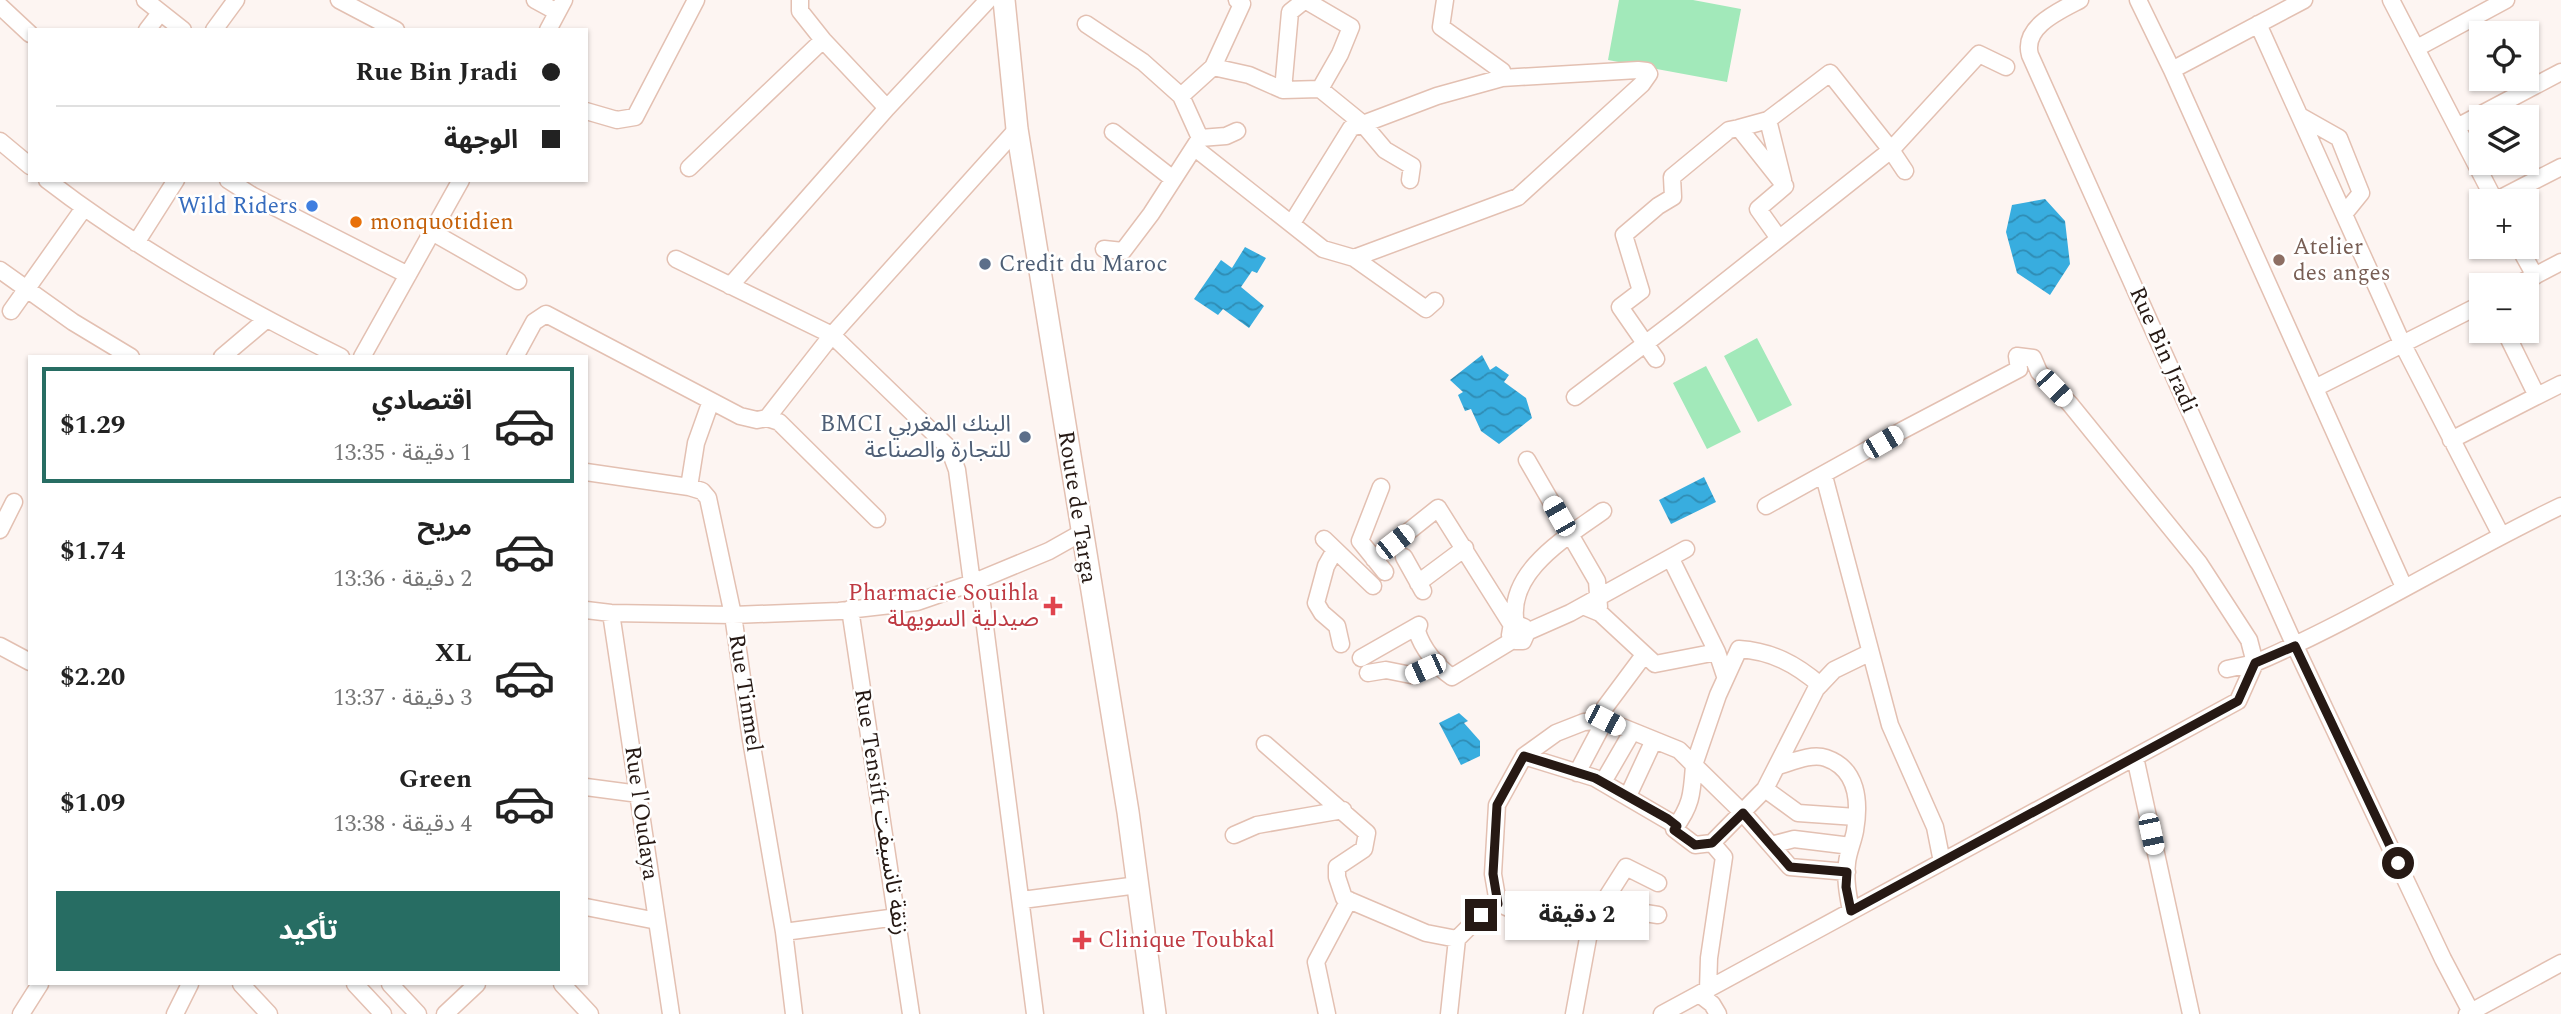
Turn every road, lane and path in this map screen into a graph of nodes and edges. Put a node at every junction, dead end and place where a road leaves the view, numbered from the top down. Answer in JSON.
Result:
{"nodes":[{"id":1,"x":145,"y":0,"type":"edge"},
{"id":2,"x":236,"y":0,"type":"edge"},
{"id":3,"x":339,"y":0,"type":"edge"},
{"id":4,"x":535,"y":0,"type":"edge"},
{"id":5,"x":696,"y":0,"type":"edge"},
{"id":6,"x":800,"y":0,"type":"edge"},
{"id":7,"x":988,"y":0,"type":"edge"},
{"id":8,"x":1004,"y":0,"type":"edge"},
{"id":9,"x":1237,"y":0,"type":"edge"},
{"id":10,"x":1445,"y":0,"type":"edge"},
{"id":11,"x":2080,"y":0,"type":"edge"},
{"id":12,"x":2138,"y":0,"type":"edge"},
{"id":13,"x":2304,"y":0,"type":"edge"},
{"id":14,"x":2391,"y":0,"type":"edge"},
{"id":15,"x":2506,"y":0,"type":"edge"},
{"id":16,"x":0,"y":6,"type":"edge"},
{"id":17,"x":561,"y":6,"type":"edge"},
{"id":18,"x":160,"y":13,"type":"junction"},
{"id":19,"x":2258,"y":23,"type":"junction"},
{"id":20,"x":1086,"y":24,"type":"dead end"},
{"id":21,"x":149,"y":28,"type":"edge"},
{"id":22,"x":180,"y":28,"type":"edge"},
{"id":23,"x":215,"y":28,"type":"edge"},
{"id":24,"x":392,"y":28,"type":"edge"},
{"id":25,"x":549,"y":28,"type":"edge"},
{"id":26,"x":28,"y":32,"type":"edge"},
{"id":27,"x":823,"y":40,"type":"junction"},
{"id":28,"x":2417,"y":48,"type":"junction"},
{"id":29,"x":2006,"y":66,"type":"dead end"},
{"id":30,"x":1213,"y":67,"type":"junction"},
{"id":31,"x":2172,"y":70,"type":"junction"},
{"id":32,"x":2561,"y":72,"type":"edge"},
{"id":33,"x":1502,"y":78,"type":"junction"},
{"id":34,"x":1320,"y":89,"type":"junction"},
{"id":35,"x":1283,"y":90,"type":"junction"},
{"id":36,"x":1181,"y":96,"type":"junction"},
{"id":37,"x":887,"y":108,"type":"junction"},
{"id":38,"x":588,"y":112,"type":"edge"},
{"id":39,"x":2300,"y":116,"type":"junction"},
{"id":40,"x":1768,"y":120,"type":"junction"},
{"id":41,"x":1363,"y":124,"type":"junction"},
{"id":42,"x":2457,"y":127,"type":"junction"},
{"id":43,"x":1739,"y":128,"type":"junction"},
{"id":44,"x":1017,"y":129,"type":"junction"},
{"id":45,"x":1237,"y":131,"type":"dead end"},
{"id":46,"x":1113,"y":132,"type":"dead end"},
{"id":47,"x":0,"y":141,"type":"edge"},
{"id":48,"x":1197,"y":143,"type":"junction"},
{"id":49,"x":1891,"y":149,"type":"junction"},
{"id":50,"x":28,"y":164,"type":"edge"},
{"id":51,"x":2561,"y":167,"type":"edge"},
{"id":52,"x":689,"y":168,"type":"dead end"},
{"id":53,"x":1905,"y":171,"type":"dead end"},
{"id":54,"x":1173,"y":179,"type":"junction"},
{"id":55,"x":1409,"y":180,"type":"dead end"},
{"id":56,"x":50,"y":182,"type":"edge"},
{"id":57,"x":175,"y":182,"type":"edge"},
{"id":58,"x":231,"y":182,"type":"edge"},
{"id":59,"x":453,"y":183,"type":"edge"},
{"id":60,"x":1785,"y":186,"type":"junction"},
{"id":61,"x":2489,"y":189,"type":"edge"},
{"id":62,"x":2518,"y":189,"type":"edge"},
{"id":63,"x":84,"y":208,"type":"junction"},
{"id":64,"x":2344,"y":214,"type":"junction"},
{"id":65,"x":1292,"y":223,"type":"junction"},
{"id":66,"x":432,"y":232,"type":"junction"},
{"id":67,"x":1778,"y":237,"type":"junction"},
{"id":68,"x":136,"y":243,"type":"junction"},
{"id":69,"x":1104,"y":249,"type":"dead end"},
{"id":70,"x":1354,"y":258,"type":"junction"},
{"id":71,"x":676,"y":259,"type":"dead end"},
{"id":72,"x":2561,"y":262,"type":"edge"},
{"id":73,"x":0,"y":270,"type":"edge"},
{"id":74,"x":2539,"y":274,"type":"edge"},
{"id":75,"x":408,"y":275,"type":"junction"},
{"id":76,"x":518,"y":281,"type":"dead end"},
{"id":77,"x":730,"y":286,"type":"junction"},
{"id":78,"x":28,"y":290,"type":"junction"},
{"id":79,"x":1435,"y":301,"type":"dead end"},
{"id":80,"x":2469,"y":310,"type":"edge"},
{"id":81,"x":11,"y":311,"type":"dead end"},
{"id":82,"x":267,"y":319,"type":"junction"},
{"id":83,"x":832,"y":335,"type":"junction"},
{"id":84,"x":1647,"y":343,"type":"junction"},
{"id":85,"x":2511,"y":343,"type":"edge"},
{"id":86,"x":2402,"y":344,"type":"junction"},
{"id":87,"x":127,"y":355,"type":"edge"},
{"id":88,"x":224,"y":355,"type":"edge"},
{"id":89,"x":337,"y":355,"type":"edge"},
{"id":90,"x":363,"y":355,"type":"edge"},
{"id":91,"x":516,"y":355,"type":"edge"},
{"id":92,"x":1656,"y":359,"type":"dead end"},
{"id":93,"x":2561,"y":384,"type":"edge"},
{"id":94,"x":2315,"y":388,"type":"junction"},
{"id":95,"x":2537,"y":396,"type":"junction"},
{"id":96,"x":1575,"y":397,"type":"dead end"},
{"id":97,"x":711,"y":401,"type":"junction"},
{"id":98,"x":767,"y":418,"type":"junction"},
{"id":99,"x":2451,"y":440,"type":"junction"},
{"id":100,"x":1527,"y":460,"type":"dead end"},
{"id":101,"x":588,"y":472,"type":"edge"},
{"id":102,"x":1824,"y":476,"type":"junction"},
{"id":103,"x":689,"y":487,"type":"junction"},
{"id":104,"x":1381,"y":487,"type":"dead end"},
{"id":105,"x":14,"y":502,"type":"dead end"},
{"id":106,"x":1766,"y":506,"type":"dead end"},
{"id":107,"x":2561,"y":506,"type":"edge"},
{"id":108,"x":1603,"y":511,"type":"dead end"},
{"id":109,"x":877,"y":519,"type":"dead end"},
{"id":110,"x":0,"y":530,"type":"edge"},
{"id":111,"x":1082,"y":533,"type":"junction"},
{"id":112,"x":1569,"y":535,"type":"junction"},
{"id":113,"x":2501,"y":535,"type":"junction"},
{"id":114,"x":1465,"y":548,"type":"junction"},
{"id":115,"x":1686,"y":549,"type":"dead end"},
{"id":116,"x":1404,"y":557,"type":"dead end"},
{"id":117,"x":1374,"y":559,"type":"junction"},
{"id":118,"x":1671,"y":559,"type":"junction"},
{"id":119,"x":1385,"y":572,"type":"dead end"},
{"id":120,"x":975,"y":582,"type":"junction"},
{"id":121,"x":1373,"y":586,"type":"dead end"},
{"id":122,"x":2404,"y":587,"type":"junction"},
{"id":123,"x":1599,"y":606,"type":"junction"},
{"id":124,"x":850,"y":609,"type":"junction"},
{"id":125,"x":588,"y":610,"type":"edge"},
{"id":126,"x":611,"y":613,"type":"junction"},
{"id":127,"x":733,"y":615,"type":"junction"},
{"id":128,"x":1517,"y":631,"type":"junction"},
{"id":129,"x":1341,"y":644,"type":"dead end"},
{"id":130,"x":0,"y":646,"type":"edge"},
{"id":131,"x":2295,"y":646,"type":"junction"},
{"id":132,"x":1717,"y":652,"type":"junction"},
{"id":133,"x":1869,"y":653,"type":"junction"},
{"id":134,"x":1644,"y":654,"type":"junction"},
{"id":135,"x":1361,"y":658,"type":"dead end"},
{"id":136,"x":28,"y":661,"type":"edge"},
{"id":137,"x":1438,"y":663,"type":"junction"},
{"id":138,"x":2255,"y":663,"type":"junction"},
{"id":139,"x":2227,"y":669,"type":"dead end"},
{"id":140,"x":1368,"y":673,"type":"dead end"},
{"id":141,"x":1726,"y":676,"type":"junction"},
{"id":142,"x":1820,"y":685,"type":"junction"},
{"id":143,"x":1605,"y":720,"type":"junction"},
{"id":144,"x":1632,"y":732,"type":"junction"},
{"id":145,"x":1654,"y":740,"type":"junction"},
{"id":146,"x":1265,"y":744,"type":"dead end"},
{"id":147,"x":1524,"y":756,"type":"junction"},
{"id":148,"x":2135,"y":757,"type":"junction"},
{"id":149,"x":1694,"y":765,"type":"junction"},
{"id":150,"x":1778,"y":766,"type":"junction"},
{"id":151,"x":1577,"y":773,"type":"junction"},
{"id":152,"x":1603,"y":782,"type":"junction"},
{"id":153,"x":588,"y":787,"type":"edge"},
{"id":154,"x":1765,"y":789,"type":"junction"},
{"id":155,"x":639,"y":794,"type":"junction"},
{"id":156,"x":1628,"y":796,"type":"junction"},
{"id":157,"x":1343,"y":810,"type":"junction"},
{"id":158,"x":1743,"y":813,"type":"junction"},
{"id":159,"x":1856,"y":817,"type":"junction"},
{"id":160,"x":1677,"y":826,"type":"junction"},
{"id":161,"x":1234,"y":835,"type":"dead end"},
{"id":162,"x":1712,"y":843,"type":"junction"},
{"id":163,"x":1771,"y":845,"type":"junction"},
{"id":164,"x":1851,"y":846,"type":"junction"},
{"id":165,"x":1942,"y":862,"type":"junction"},
{"id":166,"x":1847,"y":872,"type":"junction"},
{"id":167,"x":1658,"y":883,"type":"dead end"},
{"id":168,"x":1138,"y":885,"type":"junction"},
{"id":169,"x":1349,"y":900,"type":"junction"},
{"id":170,"x":1022,"y":901,"type":"junction"},
{"id":171,"x":1498,"y":904,"type":"junction"},
{"id":172,"x":588,"y":906,"type":"edge"},
{"id":173,"x":1601,"y":906,"type":"junction"},
{"id":174,"x":1851,"y":911,"type":"junction"},
{"id":175,"x":1658,"y":915,"type":"dead end"},
{"id":176,"x":897,"y":917,"type":"junction"},
{"id":177,"x":657,"y":921,"type":"junction"},
{"id":178,"x":1591,"y":922,"type":"junction"},
{"id":179,"x":784,"y":932,"type":"junction"},
{"id":180,"x":1457,"y":939,"type":"junction"},
{"id":181,"x":2561,"y":963,"type":"edge"},
{"id":182,"x":39,"y":985,"type":"edge"},
{"id":183,"x":190,"y":985,"type":"edge"},
{"id":184,"x":242,"y":985,"type":"edge"},
{"id":185,"x":356,"y":985,"type":"edge"},
{"id":186,"x":391,"y":985,"type":"edge"},
{"id":187,"x":476,"y":985,"type":"edge"},
{"id":188,"x":563,"y":985,"type":"edge"},
{"id":189,"x":1703,"y":992,"type":"junction"},
{"id":190,"x":2470,"y":1013,"type":"edge"},
{"id":191,"x":21,"y":1014,"type":"edge"},
{"id":192,"x":175,"y":1014,"type":"edge"},
{"id":193,"x":269,"y":1014,"type":"edge"},
{"id":194,"x":383,"y":1014,"type":"edge"},
{"id":195,"x":418,"y":1014,"type":"edge"},
{"id":196,"x":445,"y":1014,"type":"edge"},
{"id":197,"x":590,"y":1014,"type":"edge"},
{"id":198,"x":671,"y":1014,"type":"edge"},
{"id":199,"x":794,"y":1014,"type":"edge"},
{"id":200,"x":911,"y":1014,"type":"edge"},
{"id":201,"x":1035,"y":1014,"type":"edge"},
{"id":202,"x":1156,"y":1014,"type":"edge"},
{"id":203,"x":1327,"y":1014,"type":"edge"},
{"id":204,"x":1449,"y":1014,"type":"edge"},
{"id":205,"x":1574,"y":1014,"type":"edge"},
{"id":206,"x":1662,"y":1014,"type":"edge"},
{"id":207,"x":1718,"y":1014,"type":"edge"},
{"id":208,"x":2191,"y":1014,"type":"edge"}],
"edges":[{"from":1,"to":18,"type":"street"},
{"from":2,"to":23,"type":"street"},
{"from":3,"to":24,"type":"street"},
{"from":4,"to":17,"type":"street"},
{"from":5,"to":38,"type":"street"},
{"from":6,"to":27,"type":"street"},
{"from":7,"to":37,"type":"street"},
{"from":8,"to":44,"type":"main road","name":"Route de Targa"},
{"from":9,"to":30,"type":"street"},
{"from":10,"to":33,"type":"street"},
{"from":11,"to":131,"type":"street","name":"Rue Bin Jradi"},
{"from":12,"to":31,"type":"street"},
{"from":13,"to":19,"type":"street"},
{"from":14,"to":28,"type":"street"},
{"from":15,"to":28,"type":"street"},
{"from":16,"to":26,"type":"street"},
{"from":17,"to":25,"type":"street"},
{"from":18,"to":21,"type":"street"},
{"from":18,"to":22,"type":"street"},
{"from":19,"to":31,"type":"street"},
{"from":19,"to":39,"type":"street"},
{"from":20,"to":36,"type":"street"},
{"from":27,"to":37,"type":"street"},
{"from":27,"to":52,"type":"street"},
{"from":28,"to":42,"type":"street"},
{"from":29,"to":49,"type":"street"},
{"from":30,"to":35,"type":"street"},
{"from":30,"to":36,"type":"street"},
{"from":31,"to":94,"type":"street"},
{"from":32,"to":42,"type":"street"},
{"from":33,"to":41,"type":"street"},
{"from":33,"to":70,"type":"street"},
{"from":34,"to":35,"type":"street"},
{"from":34,"to":35,"type":"street"},
{"from":34,"to":41,"type":"street"},
{"from":36,"to":48,"type":"street"},
{"from":37,"to":77,"type":"street"},
{"from":39,"to":64,"type":"street"},
{"from":39,"to":64,"type":"street"},
{"from":40,"to":43,"type":"street"},
{"from":40,"to":49,"type":"street"},
{"from":40,"to":60,"type":"street"},
{"from":41,"to":55,"type":"street"},
{"from":41,"to":65,"type":"street"},
{"from":42,"to":61,"type":"street"},
{"from":43,"to":60,"type":"street"},
{"from":43,"to":84,"type":"street"},
{"from":44,"to":83,"type":"street"},
{"from":44,"to":111,"type":"main road","name":"Route de Targa"},
{"from":45,"to":48,"type":"street"},
{"from":46,"to":54,"type":"street"},
{"from":47,"to":50,"type":"street"},
{"from":48,"to":54,"type":"street"},
{"from":48,"to":65,"type":"street"},
{"from":49,"to":53,"type":"street"},
{"from":49,"to":67,"type":"street"},
{"from":51,"to":62,"type":"street"},
{"from":54,"to":69,"type":"street"},
{"from":56,"to":63,"type":"street"},
{"from":57,"to":68,"type":"street"},
{"from":58,"to":75,"type":"street"},
{"from":59,"to":66,"type":"street"},
{"from":60,"to":67,"type":"street"},
{"from":63,"to":68,"type":"street"},
{"from":63,"to":78,"type":"street"},
{"from":64,"to":86,"type":"street"},
{"from":65,"to":70,"type":"street"},
{"from":66,"to":75,"type":"street"},
{"from":66,"to":76,"type":"street"},
{"from":67,"to":84,"type":"street"},
{"from":68,"to":82,"type":"street"},
{"from":70,"to":79,"type":"street"},
{"from":71,"to":77,"type":"street"},
{"from":72,"to":74,"type":"street"},
{"from":73,"to":78,"type":"street"},
{"from":75,"to":90,"type":"street"},
{"from":77,"to":83,"type":"street"},
{"from":78,"to":81,"type":"street"},
{"from":78,"to":87,"type":"street"},
{"from":80,"to":86,"type":"street"},
{"from":82,"to":88,"type":"street"},
{"from":82,"to":89,"type":"street"},
{"from":83,"to":98,"type":"street"},
{"from":83,"to":120,"type":"street"},
{"from":84,"to":92,"type":"street"},
{"from":84,"to":96,"type":"street"},
{"from":85,"to":95,"type":"street"},
{"from":86,"to":94,"type":"street"},
{"from":86,"to":99,"type":"street"},
{"from":91,"to":97,"type":"street"},
{"from":93,"to":95,"type":"street"},
{"from":94,"to":122,"type":"street"},
{"from":95,"to":99,"type":"street"},
{"from":97,"to":98,"type":"street"},
{"from":97,"to":103,"type":"street"},
{"from":98,"to":109,"type":"street"},
{"from":99,"to":113,"type":"street"},
{"from":100,"to":112,"type":"street"},
{"from":101,"to":103,"type":"street"},
{"from":102,"to":106,"type":"street"},
{"from":102,"to":133,"type":"street"},
{"from":102,"to":138,"type":"street"},
{"from":103,"to":127,"type":"street","name":"Rue Tinmel"},
{"from":104,"to":117,"type":"street"},
{"from":105,"to":110,"type":"street"},
{"from":107,"to":113,"type":"street"},
{"from":108,"to":112,"type":"street"},
{"from":111,"to":120,"type":"street"},
{"from":111,"to":168,"type":"main road","name":"Route de Targa"},
{"from":112,"to":123,"type":"street"},
{"from":112,"to":128,"type":"street"},
{"from":113,"to":122,"type":"street"},
{"from":114,"to":116,"type":"street"},
{"from":114,"to":117,"type":"street"},
{"from":114,"to":128,"type":"street"},
{"from":115,"to":118,"type":"street"},
{"from":117,"to":119,"type":"street"},
{"from":118,"to":123,"type":"street"},
{"from":118,"to":132,"type":"street"},
{"from":120,"to":124,"type":"street"},
{"from":120,"to":170,"type":"street"},
{"from":121,"to":129,"type":"street"},
{"from":122,"to":131,"type":"street"},
{"from":123,"to":128,"type":"street"},
{"from":123,"to":134,"type":"street"},
{"from":124,"to":127,"type":"street"},
{"from":124,"to":176,"type":"street","name":"Rue Tensift زنقة تانسيفت"},
{"from":125,"to":126,"type":"street"},
{"from":126,"to":127,"type":"street"},
{"from":126,"to":155,"type":"street","name":"Rue l'Oudaya"},
{"from":127,"to":179,"type":"street","name":"Rue Tinmel"},
{"from":128,"to":137,"type":"street"},
{"from":130,"to":136,"type":"street"},
{"from":131,"to":138,"type":"street"},
{"from":131,"to":190,"type":"street","name":"Rue Bin Jradi"},
{"from":132,"to":134,"type":"street"},
{"from":132,"to":141,"type":"street"},
{"from":133,"to":142,"type":"street"},
{"from":133,"to":165,"type":"street"},
{"from":134,"to":143,"type":"street"},
{"from":135,"to":137,"type":"street"},
{"from":137,"to":140,"type":"street"},
{"from":138,"to":139,"type":"street"},
{"from":138,"to":148,"type":"street"},
{"from":141,"to":142,"type":"street"},
{"from":141,"to":149,"type":"street"},
{"from":142,"to":150,"type":"street"},
{"from":143,"to":144,"type":"street"},
{"from":143,"to":147,"type":"street"},
{"from":143,"to":151,"type":"street"},
{"from":144,"to":145,"type":"street"},
{"from":144,"to":152,"type":"street"},
{"from":145,"to":149,"type":"street"},
{"from":145,"to":156,"type":"street"},
{"from":146,"to":157,"type":"street"},
{"from":147,"to":151,"type":"street"},
{"from":147,"to":171,"type":"street"},
{"from":148,"to":165,"type":"street"},
{"from":148,"to":208,"type":"street"},
{"from":149,"to":158,"type":"street"},
{"from":149,"to":160,"type":"street"},
{"from":150,"to":154,"type":"street"},
{"from":150,"to":159,"type":"street"},
{"from":151,"to":152,"type":"street"},
{"from":152,"to":156,"type":"street"},
{"from":153,"to":155,"type":"street"},
{"from":154,"to":158,"type":"street"},
{"from":154,"to":159,"type":"street"},
{"from":155,"to":177,"type":"street","name":"Rue l'Oudaya"},
{"from":156,"to":160,"type":"street"},
{"from":157,"to":161,"type":"street"},
{"from":157,"to":169,"type":"street"},
{"from":158,"to":162,"type":"street"},
{"from":158,"to":163,"type":"street"},
{"from":159,"to":164,"type":"street"},
{"from":160,"to":162,"type":"street"},
{"from":162,"to":189,"type":"street"},
{"from":163,"to":164,"type":"street"},
{"from":163,"to":166,"type":"street"},
{"from":164,"to":166,"type":"street"},
{"from":165,"to":174,"type":"street"},
{"from":166,"to":174,"type":"street"},
{"from":167,"to":173,"type":"street"},
{"from":168,"to":170,"type":"street"},
{"from":168,"to":202,"type":"main road","name":"Route de Targa"},
{"from":169,"to":180,"type":"street"},
{"from":169,"to":203,"type":"street"},
{"from":170,"to":201,"type":"street"},
{"from":171,"to":178,"type":"street"},
{"from":171,"to":180,"type":"street"},
{"from":172,"to":177,"type":"street"},
{"from":173,"to":175,"type":"street"},
{"from":173,"to":178,"type":"street"},
{"from":174,"to":189,"type":"street"},
{"from":176,"to":179,"type":"street"},
{"from":176,"to":200,"type":"street","name":"Rue Tensift زنقة تانسيفت"},
{"from":177,"to":198,"type":"street","name":"Rue l'Oudaya"},
{"from":178,"to":205,"type":"street"},
{"from":179,"to":199,"type":"street","name":"Rue Tinmel"},
{"from":180,"to":204,"type":"street"},
{"from":181,"to":190,"type":"street"},
{"from":182,"to":191,"type":"street"},
{"from":183,"to":192,"type":"street"},
{"from":184,"to":193,"type":"street"},
{"from":185,"to":194,"type":"street"},
{"from":186,"to":195,"type":"street"},
{"from":187,"to":196,"type":"street"},
{"from":188,"to":197,"type":"street"},
{"from":189,"to":206,"type":"street"},
{"from":189,"to":207,"type":"street"}]}
